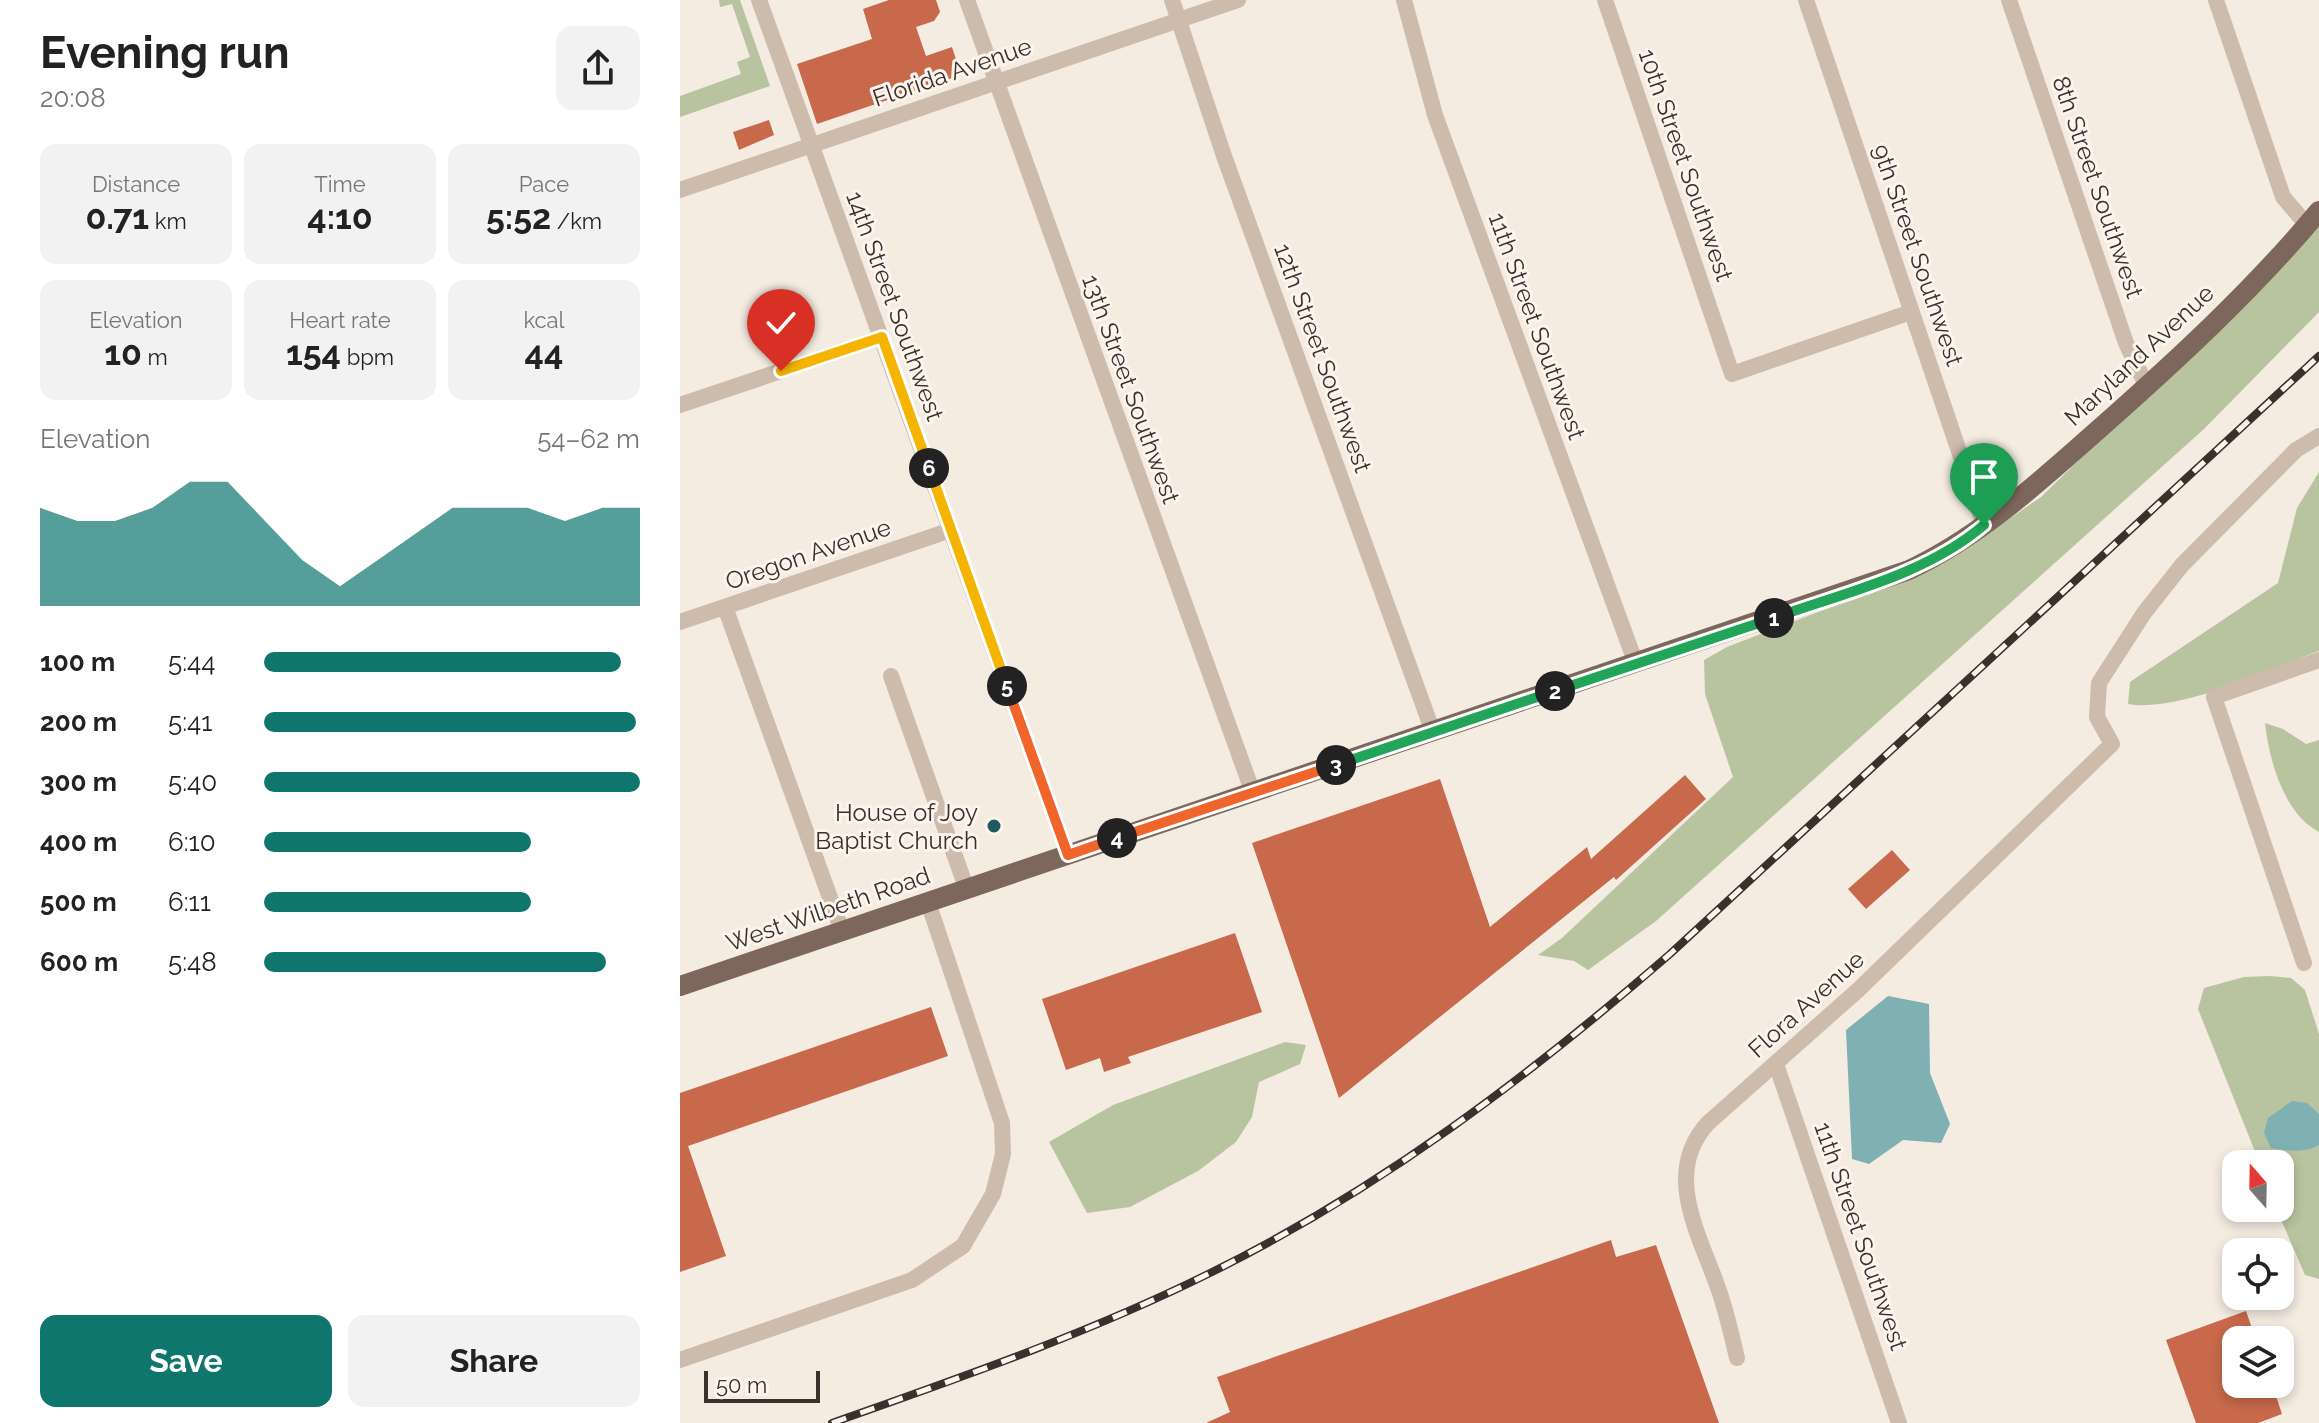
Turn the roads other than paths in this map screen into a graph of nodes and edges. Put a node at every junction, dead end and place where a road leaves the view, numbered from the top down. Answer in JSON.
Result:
{"nodes":[{"id":1,"x":759,"y":0,"type":"edge"},
{"id":2,"x":967,"y":0,"type":"edge"},
{"id":3,"x":1172,"y":0,"type":"edge"},
{"id":4,"x":1238,"y":0,"type":"edge"},
{"id":5,"x":1404,"y":0,"type":"edge"},
{"id":6,"x":1605,"y":0,"type":"edge"},
{"id":7,"x":1806,"y":0,"type":"edge"},
{"id":8,"x":2009,"y":0,"type":"edge"},
{"id":9,"x":2216,"y":0,"type":"edge"},
{"id":10,"x":1177,"y":21,"type":"junction"},
{"id":11,"x":996,"y":83,"type":"junction"},
{"id":12,"x":810,"y":146,"type":"junction"},
{"id":13,"x":680,"y":190,"type":"edge"},
{"id":14,"x":2313,"y":218,"type":"edge"},
{"id":15,"x":1911,"y":312,"type":"junction"},
{"id":16,"x":882,"y":337,"type":"junction"},
{"id":17,"x":2147,"y":387,"type":"junction"},
{"id":18,"x":680,"y":405,"type":"edge"},
{"id":19,"x":2319,"y":436,"type":"edge"},
{"id":20,"x":1984,"y":525,"type":"junction"},
{"id":21,"x":951,"y":530,"type":"junction"},
{"id":22,"x":725,"y":607,"type":"junction"},
{"id":23,"x":680,"y":622,"type":"edge"},
{"id":24,"x":2319,"y":660,"type":"edge"},
{"id":25,"x":1636,"y":664,"type":"junction"},
{"id":26,"x":891,"y":676,"type":"dead end"},
{"id":27,"x":1433,"y":732,"type":"junction"},
{"id":28,"x":1253,"y":793,"type":"junction"},
{"id":29,"x":1068,"y":855,"type":"junction"},
{"id":30,"x":967,"y":890,"type":"junction"},
{"id":31,"x":928,"y":902,"type":"junction"},
{"id":32,"x":842,"y":931,"type":"junction"},
{"id":33,"x":2304,"y":963,"type":"dead end"},
{"id":34,"x":680,"y":986,"type":"edge"},
{"id":35,"x":1776,"y":1064,"type":"junction"},
{"id":36,"x":1737,"y":1358,"type":"dead end"},
{"id":37,"x":680,"y":1360,"type":"edge"},
{"id":38,"x":1899,"y":1423,"type":"edge"}],
"edges":[{"from":1,"to":12,"type":"street","name":"14th Street Southwest"},
{"from":2,"to":11,"type":"street","name":"13th Street Southwest"},
{"from":3,"to":10,"type":"street","name":"12th Street Southwest"},
{"from":4,"to":10,"type":"street","name":"Florida Avenue"},
{"from":5,"to":25,"type":"street","name":"11th Street Southwest"},
{"from":6,"to":15,"type":"street","name":"10th Street Southwest"},
{"from":7,"to":15,"type":"street","name":"9th Street Southwest"},
{"from":8,"to":17,"type":"street","name":"8th Street Southwest"},
{"from":9,"to":14,"type":"street"},
{"from":10,"to":11,"type":"street","name":"Florida Avenue"},
{"from":10,"to":27,"type":"street","name":"12th Street Southwest"},
{"from":11,"to":12,"type":"street","name":"Florida Avenue"},
{"from":11,"to":28,"type":"street","name":"13th Street Southwest"},
{"from":12,"to":13,"type":"street","name":"Florida Avenue"},
{"from":12,"to":16,"type":"street","name":"14th Street Southwest"},
{"from":14,"to":17,"type":"main road","name":"Maryland Avenue"},
{"from":15,"to":20,"type":"street","name":"9th Street Southwest"},
{"from":16,"to":18,"type":"street"},
{"from":16,"to":21,"type":"street","name":"14th Street Southwest"},
{"from":17,"to":20,"type":"main road","name":"Maryland Avenue"},
{"from":19,"to":35,"type":"street","name":"Flora Avenue"},
{"from":20,"to":25,"type":"main road","name":"West Wilbeth Road"},
{"from":21,"to":22,"type":"street","name":"Oregon Avenue"},
{"from":21,"to":29,"type":"street","name":"14th Street Southwest"},
{"from":22,"to":23,"type":"street","name":"Oregon Avenue"},
{"from":22,"to":32,"type":"street"},
{"from":24,"to":33,"type":"street"},
{"from":25,"to":27,"type":"main road","name":"West Wilbeth Road"},
{"from":26,"to":30,"type":"street"},
{"from":27,"to":28,"type":"main road","name":"West Wilbeth Road"},
{"from":28,"to":29,"type":"main road","name":"West Wilbeth Road"},
{"from":29,"to":30,"type":"main road","name":"West Wilbeth Road"},
{"from":30,"to":31,"type":"main road","name":"West Wilbeth Road"},
{"from":31,"to":32,"type":"main road","name":"West Wilbeth Road"},
{"from":31,"to":37,"type":"street"},
{"from":32,"to":34,"type":"main road","name":"West Wilbeth Road"},
{"from":35,"to":36,"type":"street","name":"Flora Avenue"},
{"from":35,"to":38,"type":"street","name":"11th Street Southwest"}]}
